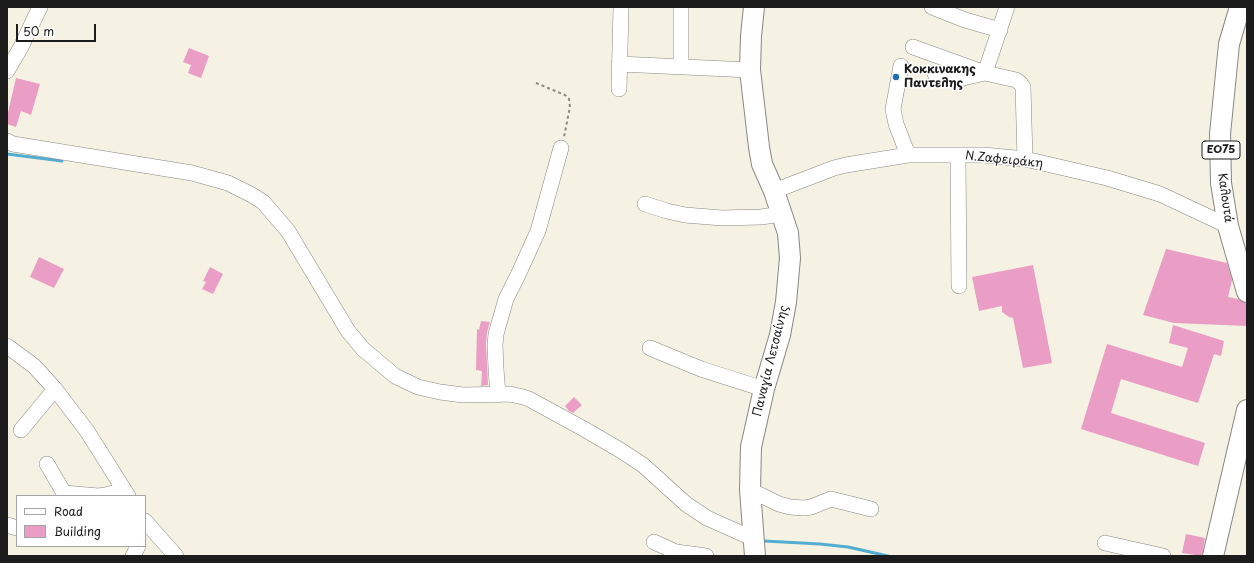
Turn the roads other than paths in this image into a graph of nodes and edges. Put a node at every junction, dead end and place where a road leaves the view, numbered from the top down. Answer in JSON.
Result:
{"nodes":[{"id":1,"x":40,"y":7,"type":"edge"},
{"id":2,"x":621,"y":7,"type":"edge"},
{"id":3,"x":681,"y":7,"type":"edge"},
{"id":4,"x":754,"y":7,"type":"edge"},
{"id":5,"x":932,"y":7,"type":"edge"},
{"id":6,"x":1007,"y":7,"type":"edge"},
{"id":7,"x":1240,"y":7,"type":"edge"},
{"id":8,"x":1000,"y":30,"type":"junction"},
{"id":9,"x":913,"y":47,"type":"dead end"},
{"id":10,"x":619,"y":64,"type":"junction"},
{"id":11,"x":902,"y":66,"type":"dead end"},
{"id":12,"x":681,"y":67,"type":"junction"},
{"id":13,"x":750,"y":70,"type":"junction"},
{"id":14,"x":7,"y":71,"type":"edge"},
{"id":15,"x":985,"y":73,"type":"junction"},
{"id":16,"x":935,"y":74,"type":"dead end"},
{"id":17,"x":619,"y":89,"type":"dead end"},
{"id":18,"x":7,"y":141,"type":"edge"},
{"id":19,"x":561,"y":148,"type":"road end"},
{"id":20,"x":908,"y":155,"type":"junction"},
{"id":21,"x":958,"y":155,"type":"junction"},
{"id":22,"x":1026,"y":160,"type":"junction"},
{"id":23,"x":774,"y":191,"type":"junction"},
{"id":24,"x":645,"y":204,"type":"dead end"},
{"id":25,"x":782,"y":214,"type":"junction"},
{"id":26,"x":1228,"y":226,"type":"junction"},
{"id":27,"x":959,"y":286,"type":"dead end"},
{"id":28,"x":1247,"y":292,"type":"edge"},
{"id":29,"x":7,"y":346,"type":"edge"},
{"id":30,"x":650,"y":348,"type":"dead end"},
{"id":31,"x":55,"y":389,"type":"junction"},
{"id":32,"x":764,"y":390,"type":"junction"},
{"id":33,"x":498,"y":395,"type":"junction"},
{"id":34,"x":1247,"y":410,"type":"edge"},
{"id":35,"x":20,"y":430,"type":"dead end"},
{"id":36,"x":47,"y":464,"type":"dead end"},
{"id":37,"x":750,"y":490,"type":"junction"},
{"id":38,"x":126,"y":493,"type":"edge"},
{"id":39,"x":87,"y":495,"type":"edge"},
{"id":40,"x":106,"y":495,"type":"edge"},
{"id":41,"x":871,"y":509,"type":"dead end"},
{"id":42,"x":146,"y":527,"type":"edge"},
{"id":43,"x":654,"y":542,"type":"dead end"},
{"id":44,"x":1105,"y":543,"type":"dead end"},
{"id":45,"x":138,"y":547,"type":"edge"},
{"id":46,"x":754,"y":547,"type":"edge"},
{"id":47,"x":133,"y":556,"type":"edge"},
{"id":48,"x":176,"y":556,"type":"edge"},
{"id":49,"x":706,"y":556,"type":"edge"},
{"id":50,"x":1163,"y":556,"type":"edge"},
{"id":51,"x":1213,"y":556,"type":"edge"}],
"edges":[{"from":1,"to":14,"type":"street"},
{"from":2,"to":10,"type":"street"},
{"from":3,"to":12,"type":"street"},
{"from":4,"to":13,"type":"main road","name":"Παναγία Λετσαίνης"},
{"from":5,"to":8,"type":"street"},
{"from":6,"to":8,"type":"street"},
{"from":7,"to":26,"type":"main road","name":"Καλουτά","number":"ΕΟ75"},
{"from":8,"to":15,"type":"street"},
{"from":9,"to":15,"type":"street"},
{"from":10,"to":12,"type":"street"},
{"from":10,"to":17,"type":"street"},
{"from":11,"to":20,"type":"street"},
{"from":12,"to":13,"type":"street"},
{"from":13,"to":23,"type":"main road","name":"Παναγία Λετσαίνης"},
{"from":15,"to":16,"type":"street"},
{"from":15,"to":22,"type":"street"},
{"from":18,"to":33,"type":"street"},
{"from":19,"to":33,"type":"street"},
{"from":20,"to":21,"type":"street","name":"Ν.Ζαφειράκη"},
{"from":20,"to":23,"type":"street","name":"Ν.Ζαφειράκη"},
{"from":21,"to":22,"type":"street","name":"Ν.Ζαφειράκη"},
{"from":21,"to":27,"type":"street"},
{"from":22,"to":26,"type":"street","name":"Ν.Ζαφειράκη"},
{"from":23,"to":25,"type":"main road","name":"Παναγία Λετσαίνης"},
{"from":24,"to":25,"type":"street"},
{"from":25,"to":32,"type":"main road","name":"Παναγία Λετσαίνης"},
{"from":26,"to":28,"type":"main road","name":"Καλουτά","number":"ΕΟ75"},
{"from":29,"to":31,"type":"street"},
{"from":30,"to":32,"type":"street"},
{"from":31,"to":35,"type":"street"},
{"from":31,"to":38,"type":"street"},
{"from":32,"to":37,"type":"main road","name":"Παναγία Λετσαίνης"},
{"from":33,"to":46,"type":"street"},
{"from":34,"to":51,"type":"main road"},
{"from":36,"to":39,"type":"street"},
{"from":37,"to":41,"type":"street"},
{"from":37,"to":46,"type":"main road","name":"Παναγία Λετσαίνης"},
{"from":38,"to":40,"type":"street"},
{"from":42,"to":48,"type":"street"},
{"from":43,"to":49,"type":"street"},
{"from":44,"to":50,"type":"street"},
{"from":45,"to":47,"type":"street"}]}
